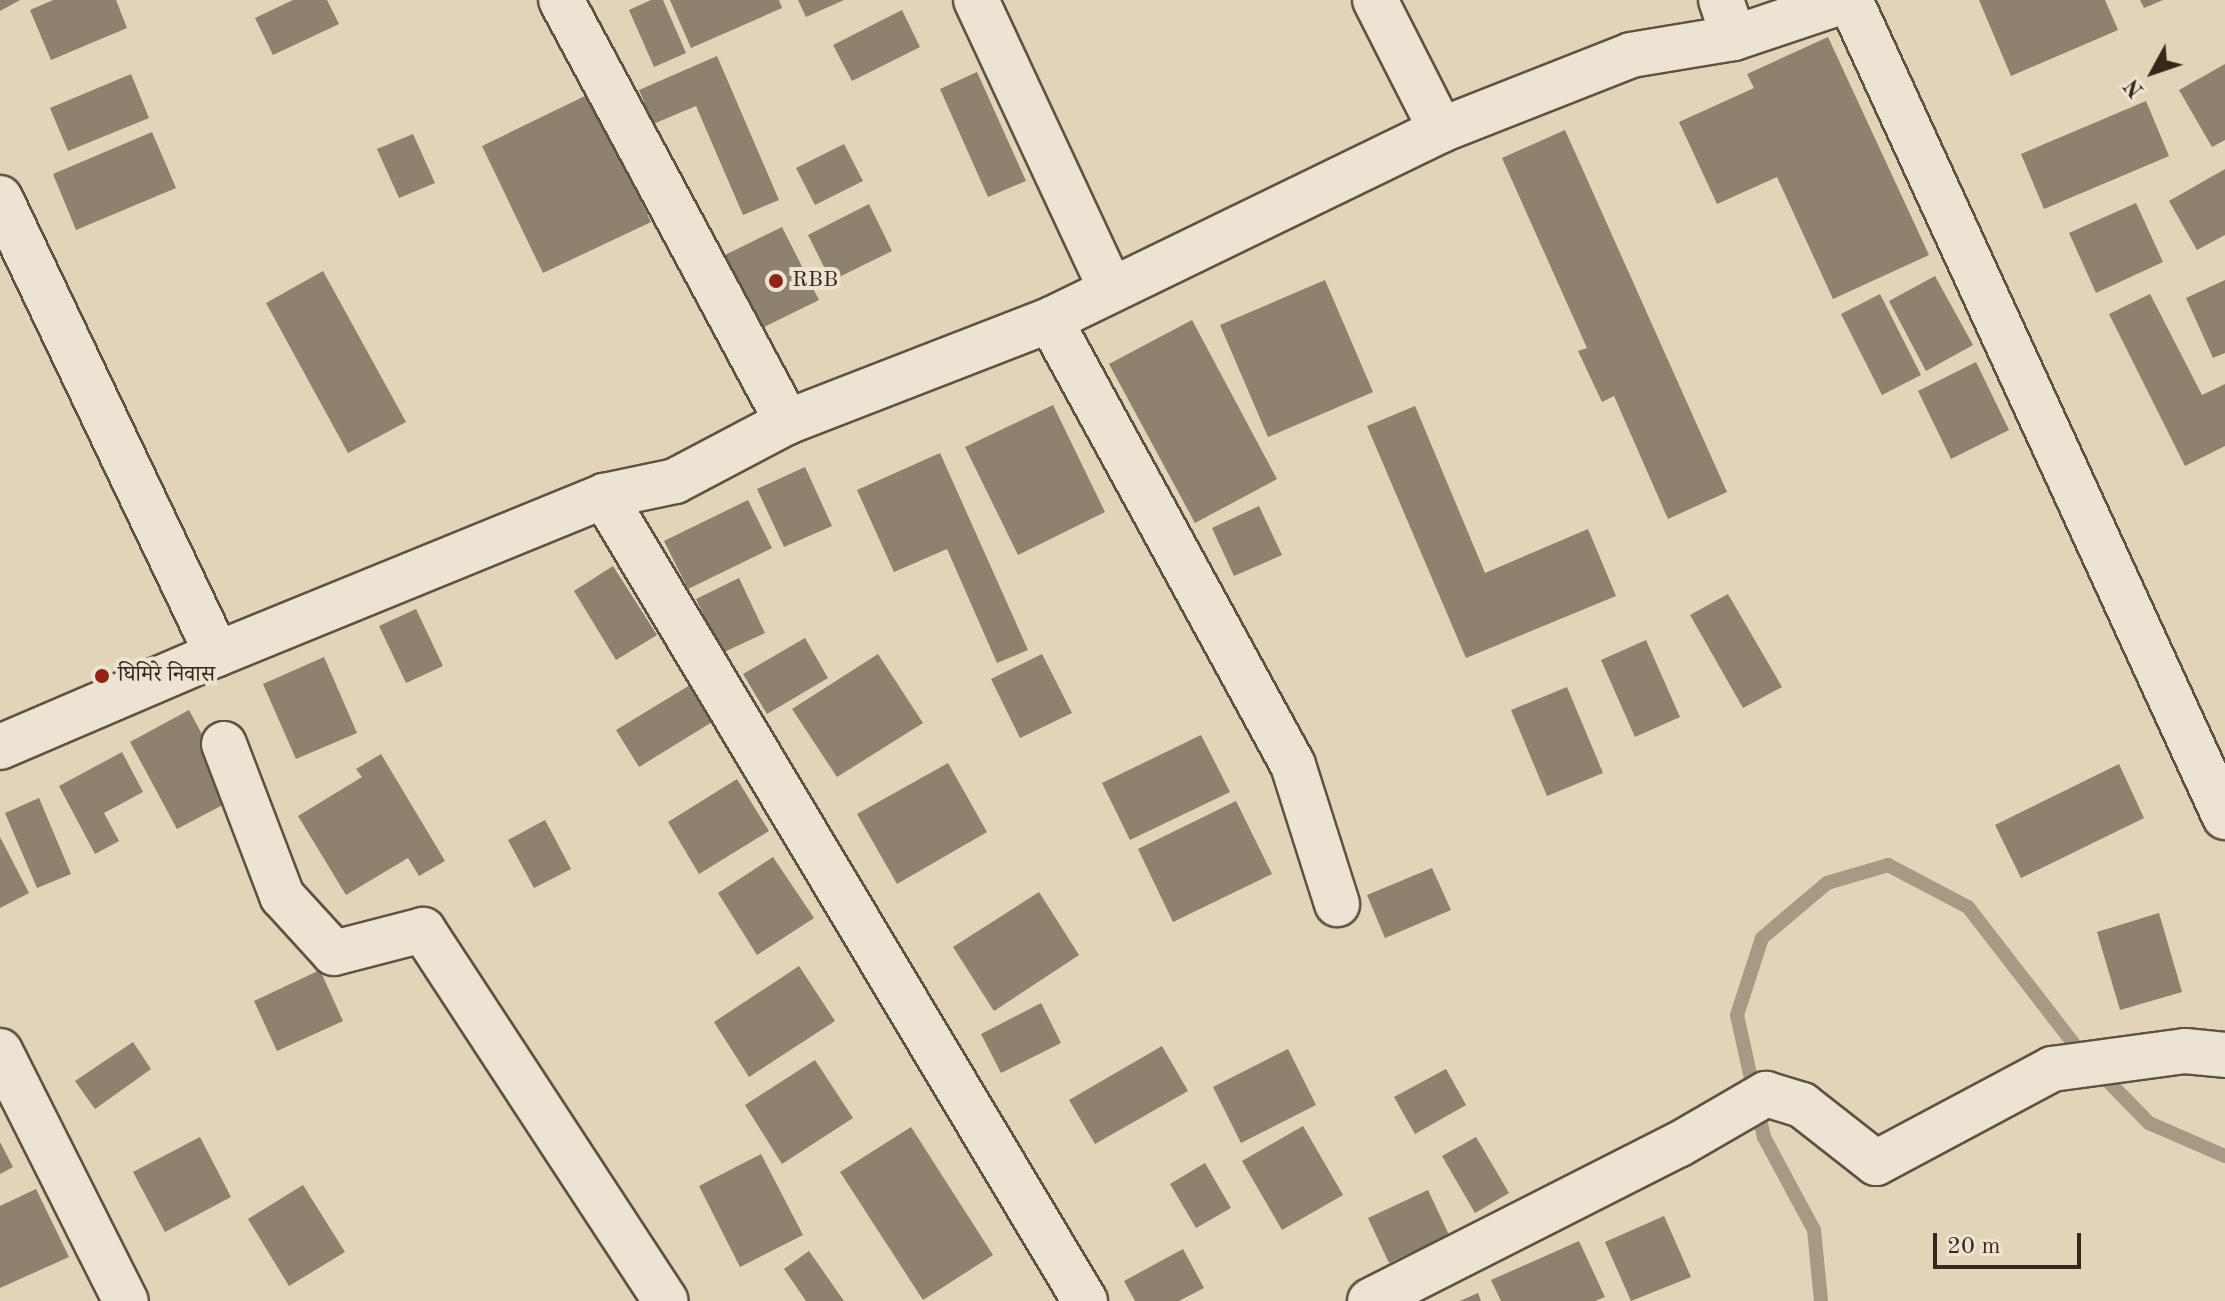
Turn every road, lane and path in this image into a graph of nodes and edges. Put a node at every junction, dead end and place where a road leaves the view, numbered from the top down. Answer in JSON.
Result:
{"nodes":[{"id":1,"x":561,"y":0,"type":"edge"},
{"id":2,"x":976,"y":0,"type":"edge"},
{"id":3,"x":1375,"y":0,"type":"edge"},
{"id":4,"x":1848,"y":0,"type":"edge"},
{"id":5,"x":1728,"y":19,"type":"edge"},
{"id":6,"x":1441,"y":130,"type":"junction"},
{"id":7,"x":0,"y":198,"type":"edge"},
{"id":8,"x":1111,"y":289,"type":"junction"},
{"id":9,"x":1050,"y":320,"type":"junction"},
{"id":10,"x":787,"y":422,"type":"junction"},
{"id":11,"x":604,"y":496,"type":"junction"},
{"id":12,"x":217,"y":654,"type":"junction"},
{"id":13,"x":224,"y":744,"type":"dead end"},
{"id":14,"x":0,"y":747,"type":"edge"},
{"id":15,"x":2223,"y":807,"type":"edge"},
{"id":16,"x":1337,"y":904,"type":"dead end"},
{"id":17,"x":0,"y":1051,"type":"edge"},
{"id":18,"x":2205,"y":1053,"type":"edge"},
{"id":19,"x":126,"y":1301,"type":"edge"},
{"id":20,"x":666,"y":1301,"type":"edge"},
{"id":21,"x":1085,"y":1301,"type":"edge"},
{"id":22,"x":1370,"y":1301,"type":"edge"}],
"edges":[{"from":1,"to":10,"type":"street"},
{"from":2,"to":8,"type":"street"},
{"from":3,"to":6,"type":"street"},
{"from":4,"to":5,"type":"street"},
{"from":4,"to":15,"type":"street"},
{"from":5,"to":6,"type":"street"},
{"from":6,"to":8,"type":"street"},
{"from":7,"to":12,"type":"street"},
{"from":8,"to":9,"type":"street"},
{"from":9,"to":10,"type":"street"},
{"from":9,"to":16,"type":"street"},
{"from":10,"to":11,"type":"street"},
{"from":11,"to":12,"type":"street"},
{"from":11,"to":21,"type":"street"},
{"from":12,"to":14,"type":"street"},
{"from":13,"to":20,"type":"street"},
{"from":17,"to":19,"type":"street"},
{"from":18,"to":22,"type":"street"}]}
